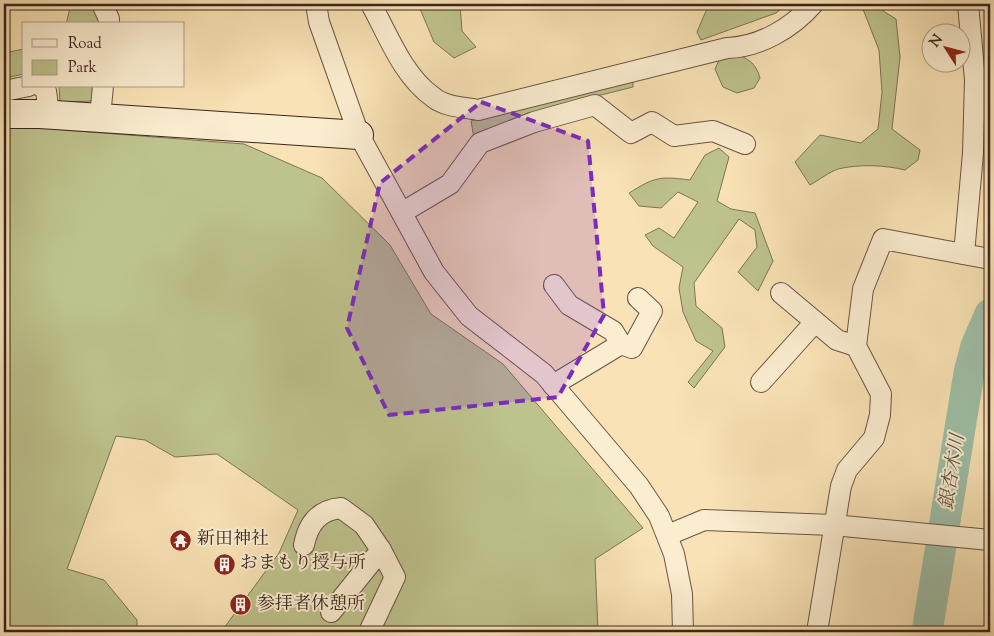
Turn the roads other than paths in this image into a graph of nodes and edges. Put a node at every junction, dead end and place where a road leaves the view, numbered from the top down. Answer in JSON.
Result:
{"nodes":[{"id":1,"x":102,"y":4,"type":"edge"},
{"id":2,"x":316,"y":4,"type":"edge"},
{"id":3,"x":371,"y":4,"type":"edge"},
{"id":4,"x":813,"y":4,"type":"edge"},
{"id":5,"x":968,"y":4,"type":"edge"},
{"id":6,"x":109,"y":22,"type":"edge"},
{"id":7,"x":982,"y":81,"type":"edge"},
{"id":8,"x":22,"y":87,"type":"edge"},
{"id":9,"x":43,"y":88,"type":"edge"},
{"id":10,"x":103,"y":88,"type":"edge"},
{"id":11,"x":4,"y":90,"type":"edge"},
{"id":12,"x":4,"y":114,"type":"edge"},
{"id":13,"x":49,"y":114,"type":"junction"},
{"id":14,"x":100,"y":118,"type":"junction"},
{"id":15,"x":359,"y":135,"type":"junction"},
{"id":16,"x":745,"y":144,"type":"dead end"},
{"id":17,"x":403,"y":212,"type":"junction"},
{"id":18,"x":964,"y":254,"type":"junction"},
{"id":19,"x":990,"y":259,"type":"edge"},
{"id":20,"x":554,"y":285,"type":"dead end"},
{"id":21,"x":781,"y":293,"type":"dead end"},
{"id":22,"x":638,"y":298,"type":"dead end"},
{"id":23,"x":815,"y":322,"type":"junction"},
{"id":24,"x":621,"y":344,"type":"junction"},
{"id":25,"x":856,"y":346,"type":"junction"},
{"id":26,"x":761,"y":382,"type":"dead end"},
{"id":27,"x":553,"y":385,"type":"junction"},
{"id":28,"x":833,"y":525,"type":"junction"},
{"id":29,"x":668,"y":535,"type":"junction"},
{"id":30,"x":990,"y":540,"type":"edge"},
{"id":31,"x":304,"y":545,"type":"dead end"},
{"id":32,"x":381,"y":550,"type":"junction"},
{"id":33,"x":331,"y":612,"type":"dead end"},
{"id":34,"x":369,"y":632,"type":"edge"},
{"id":35,"x":683,"y":632,"type":"edge"},
{"id":36,"x":817,"y":632,"type":"edge"}],
"edges":[{"from":1,"to":6,"type":"street"},
{"from":2,"to":15,"type":"street"},
{"from":3,"to":4,"type":"street"},
{"from":5,"to":7,"type":"street"},
{"from":7,"to":18,"type":"street"},
{"from":8,"to":11,"type":"street"},
{"from":9,"to":13,"type":"street"},
{"from":10,"to":14,"type":"street"},
{"from":12,"to":13,"type":"street"},
{"from":13,"to":14,"type":"street"},
{"from":14,"to":15,"type":"street"},
{"from":15,"to":17,"type":"street"},
{"from":16,"to":17,"type":"street"},
{"from":17,"to":27,"type":"street"},
{"from":18,"to":19,"type":"street"},
{"from":18,"to":25,"type":"street"},
{"from":20,"to":24,"type":"street"},
{"from":21,"to":23,"type":"street"},
{"from":22,"to":24,"type":"street"},
{"from":23,"to":25,"type":"street"},
{"from":23,"to":26,"type":"street"},
{"from":24,"to":27,"type":"street"},
{"from":25,"to":28,"type":"street"},
{"from":27,"to":29,"type":"street"},
{"from":28,"to":29,"type":"street"},
{"from":28,"to":30,"type":"street"},
{"from":28,"to":36,"type":"street"},
{"from":29,"to":35,"type":"street"},
{"from":31,"to":32,"type":"street"},
{"from":32,"to":33,"type":"street"},
{"from":32,"to":34,"type":"street"}]}
